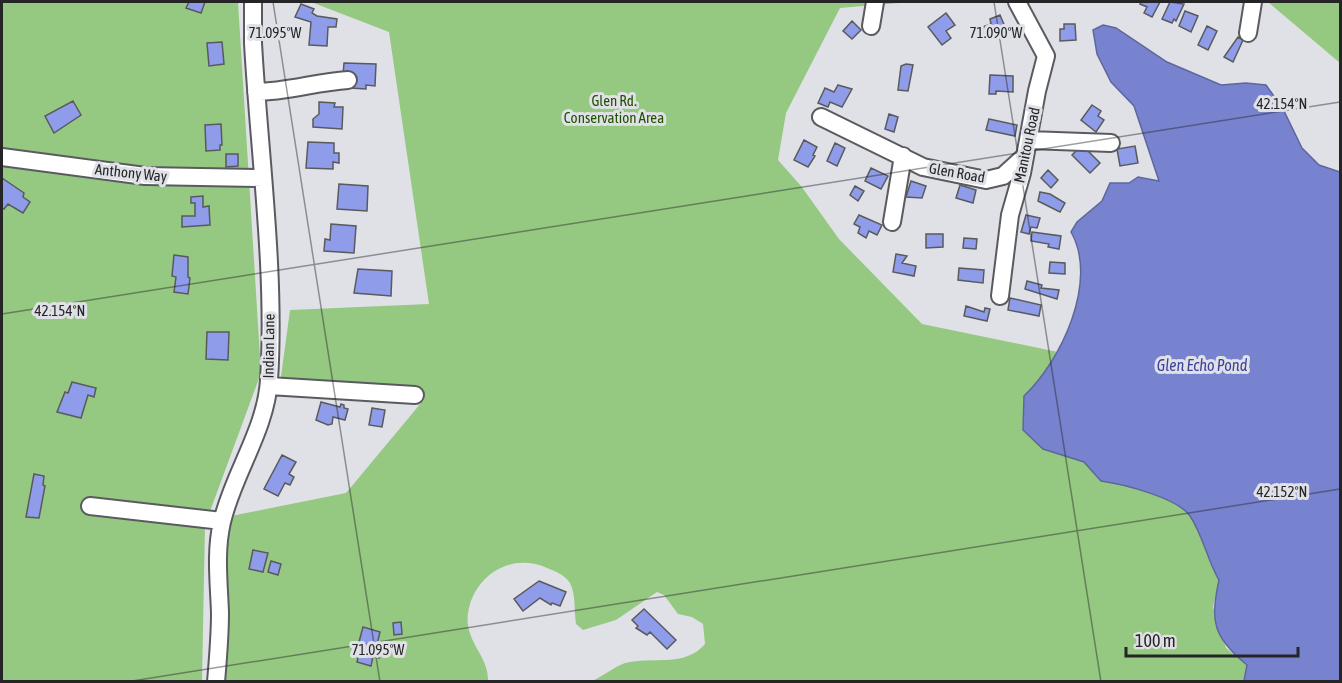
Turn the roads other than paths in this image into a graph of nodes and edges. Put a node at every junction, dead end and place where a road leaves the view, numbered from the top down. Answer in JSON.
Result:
{"nodes":[{"id":1,"x":253,"y":2,"type":"edge"},
{"id":2,"x":875,"y":2,"type":"edge"},
{"id":3,"x":1017,"y":2,"type":"edge"},
{"id":4,"x":1253,"y":2,"type":"edge"},
{"id":5,"x":871,"y":26,"type":"dead end"},
{"id":6,"x":1248,"y":33,"type":"dead end"},
{"id":7,"x":348,"y":80,"type":"dead end"},
{"id":8,"x":256,"y":92,"type":"junction"},
{"id":9,"x":821,"y":117,"type":"dead end"},
{"id":10,"x":1111,"y":143,"type":"dead end"},
{"id":11,"x":1027,"y":148,"type":"junction"},
{"id":12,"x":903,"y":156,"type":"junction"},
{"id":13,"x":2,"y":157,"type":"edge"},
{"id":14,"x":261,"y":178,"type":"junction"},
{"id":15,"x":892,"y":222,"type":"dead end"},
{"id":16,"x":1000,"y":296,"type":"dead end"},
{"id":17,"x":268,"y":386,"type":"junction"},
{"id":18,"x":414,"y":395,"type":"dead end"},
{"id":19,"x":90,"y":506,"type":"dead end"},
{"id":20,"x":222,"y":520,"type":"junction"},
{"id":21,"x":216,"y":681,"type":"edge"}],
"edges":[{"from":1,"to":8,"type":"street","name":"Indian Lane"},
{"from":2,"to":5,"type":"street"},
{"from":3,"to":11,"type":"street","name":"Manitou Road"},
{"from":4,"to":6,"type":"street"},
{"from":7,"to":8,"type":"street"},
{"from":8,"to":14,"type":"street","name":"Indian Lane"},
{"from":9,"to":12,"type":"street","name":"Glen Road"},
{"from":10,"to":11,"type":"street"},
{"from":11,"to":12,"type":"street","name":"Glen Road"},
{"from":11,"to":16,"type":"street","name":"Manitou Road"},
{"from":12,"to":15,"type":"street"},
{"from":13,"to":14,"type":"street","name":"Anthony Way"},
{"from":14,"to":17,"type":"street","name":"Indian Lane"},
{"from":17,"to":18,"type":"street"},
{"from":17,"to":20,"type":"street","name":"Indian Lane"},
{"from":19,"to":20,"type":"street"},
{"from":20,"to":21,"type":"street","name":"Indian Lane"}]}
